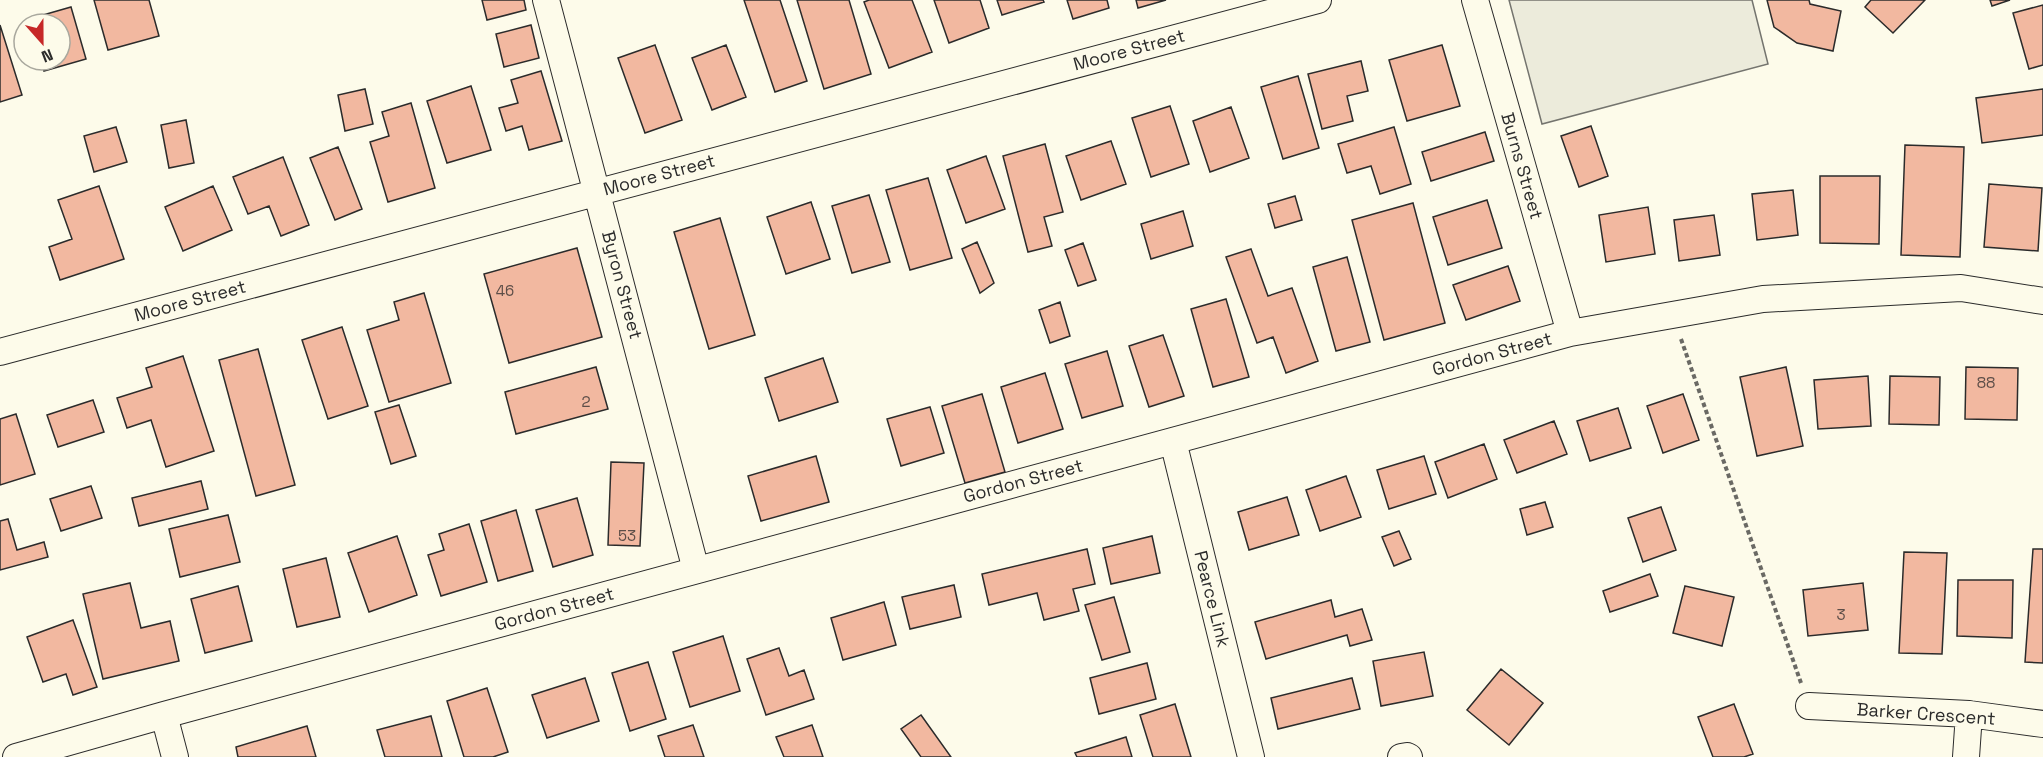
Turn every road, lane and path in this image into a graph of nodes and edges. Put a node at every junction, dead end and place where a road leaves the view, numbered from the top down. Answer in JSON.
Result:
{"nodes":[{"id":1,"x":546,"y":0,"type":"edge"},
{"id":2,"x":1318,"y":0,"type":"edge"},
{"id":3,"x":1474,"y":0,"type":"edge"},
{"id":4,"x":598,"y":191,"type":"junction"},
{"id":5,"x":2043,"y":302,"type":"edge"},
{"id":6,"x":1672,"y":315,"type":"junction"},
{"id":7,"x":1570,"y":333,"type":"junction"},
{"id":8,"x":0,"y":352,"type":"edge"},
{"id":9,"x":1173,"y":441,"type":"junction"},
{"id":10,"x":696,"y":570,"type":"junction"},
{"id":11,"x":1809,"y":706,"type":"joint"},
{"id":12,"x":1969,"y":714,"type":"junction"},
{"id":13,"x":164,"y":715,"type":"junction"},
{"id":14,"x":2043,"y":724,"type":"edge"},
{"id":15,"x":16,"y":757,"type":"edge"},
{"id":16,"x":175,"y":757,"type":"edge"},
{"id":17,"x":1251,"y":757,"type":"edge"},
{"id":18,"x":1401,"y":757,"type":"edge"},
{"id":19,"x":1409,"y":757,"type":"edge"},
{"id":20,"x":1966,"y":757,"type":"edge"}],
"edges":[{"from":1,"to":4,"type":"street","name":"Byron Street"},
{"from":2,"to":4,"type":"street","name":"Moore Street"},
{"from":3,"to":7,"type":"street","name":"Burns Street"},
{"from":4,"to":8,"type":"street","name":"Moore Street"},
{"from":4,"to":10,"type":"street","name":"Byron Street"},
{"from":5,"to":6,"type":"street","name":"Gordon Street"},
{"from":6,"to":7,"type":"street","name":"Gordon Street"},
{"from":6,"to":11,"type":"path"},
{"from":7,"to":9,"type":"street","name":"Gordon Street"},
{"from":9,"to":10,"type":"street","name":"Gordon Street"},
{"from":9,"to":17,"type":"street","name":"Pearce Link"},
{"from":10,"to":13,"type":"street","name":"Gordon Street"},
{"from":11,"to":12,"type":"street","name":"Barker Crescent"},
{"from":12,"to":14,"type":"street","name":"Barker Crescent"},
{"from":12,"to":20,"type":"street"},
{"from":13,"to":15,"type":"street","name":"Gordon Street"},
{"from":13,"to":16,"type":"street"},
{"from":18,"to":19,"type":"street"}]}
